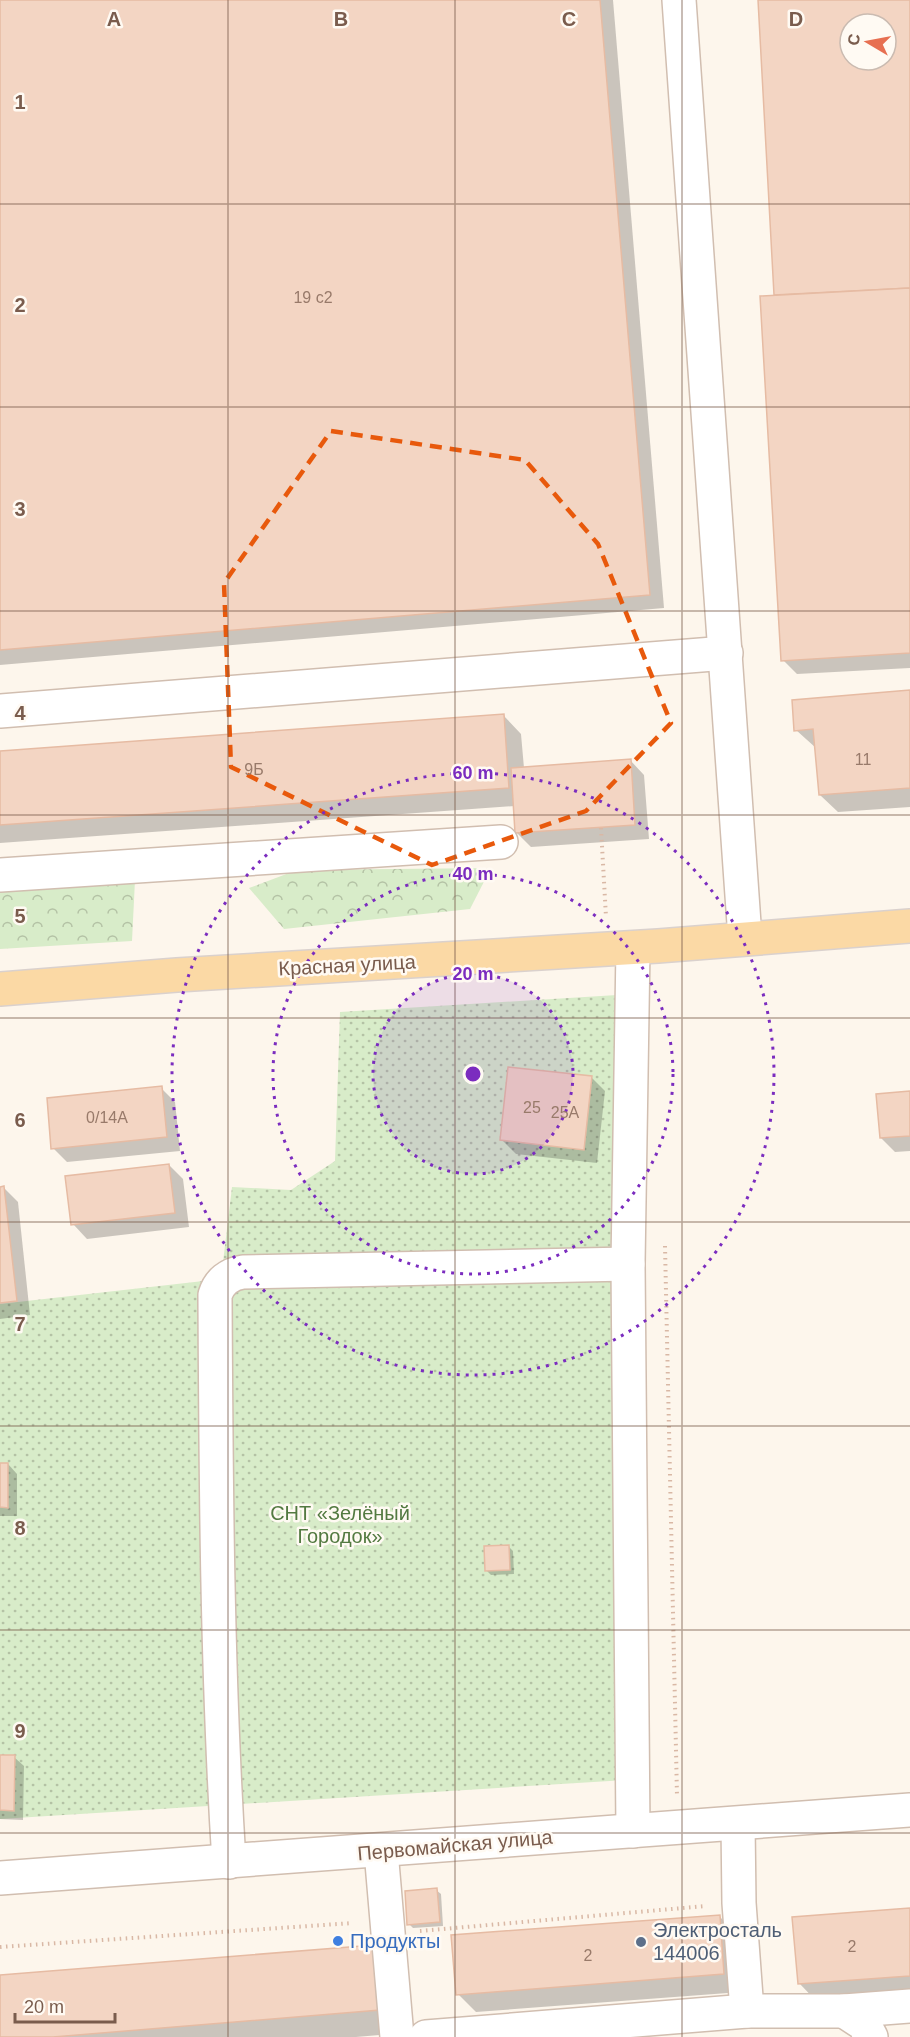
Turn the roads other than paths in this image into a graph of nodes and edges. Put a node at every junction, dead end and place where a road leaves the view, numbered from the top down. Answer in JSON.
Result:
{"nodes":[{"id":1,"x":679,"y":0,"type":"edge"},
{"id":2,"x":726,"y":653,"type":"junction"},
{"id":3,"x":0,"y":711,"type":"edge"},
{"id":4,"x":501,"y":842,"type":"dead end"},
{"id":5,"x":0,"y":875,"type":"edge"},
{"id":6,"x":910,"y":926,"type":"edge"},
{"id":7,"x":745,"y":938,"type":"junction"},
{"id":8,"x":633,"y":948,"type":"junction"},
{"id":9,"x":0,"y":989,"type":"edge"},
{"id":10,"x":628,"y":1264,"type":"junction"},
{"id":11,"x":910,"y":1810,"type":"edge"},
{"id":12,"x":738,"y":1824,"type":"junction"},
{"id":13,"x":633,"y":1831,"type":"junction"},
{"id":14,"x":381,"y":1851,"type":"junction"},
{"id":15,"x":229,"y":1862,"type":"junction"},
{"id":16,"x":0,"y":1878,"type":"edge"},
{"id":17,"x":910,"y":2006,"type":"edge"},
{"id":18,"x":747,"y":2011,"type":"junction"},
{"id":19,"x":844,"y":2011,"type":"junction"},
{"id":20,"x":397,"y":2037,"type":"edge"},
{"id":21,"x":426,"y":2037,"type":"edge"},
{"id":22,"x":871,"y":2037,"type":"edge"}],
"edges":[{"from":1,"to":2,"type":"street"},
{"from":2,"to":3,"type":"street"},
{"from":2,"to":7,"type":"street"},
{"from":4,"to":5,"type":"street"},
{"from":6,"to":7,"type":"main road","name":"Красная улица"},
{"from":7,"to":8,"type":"main road","name":"Красная улица"},
{"from":8,"to":9,"type":"main road","name":"Красная улица"},
{"from":8,"to":10,"type":"street"},
{"from":10,"to":13,"type":"street"},
{"from":10,"to":15,"type":"street"},
{"from":11,"to":12,"type":"street","name":"Первомайская улица"},
{"from":12,"to":13,"type":"street","name":"Первомайская улица"},
{"from":12,"to":18,"type":"street"},
{"from":13,"to":14,"type":"street","name":"Первомайская улица"},
{"from":14,"to":15,"type":"street","name":"Первомайская улица"},
{"from":14,"to":20,"type":"street"},
{"from":15,"to":16,"type":"street","name":"Первомайская улица"},
{"from":17,"to":19,"type":"street"},
{"from":18,"to":19,"type":"street"},
{"from":18,"to":21,"type":"street"},
{"from":19,"to":22,"type":"street"}]}
